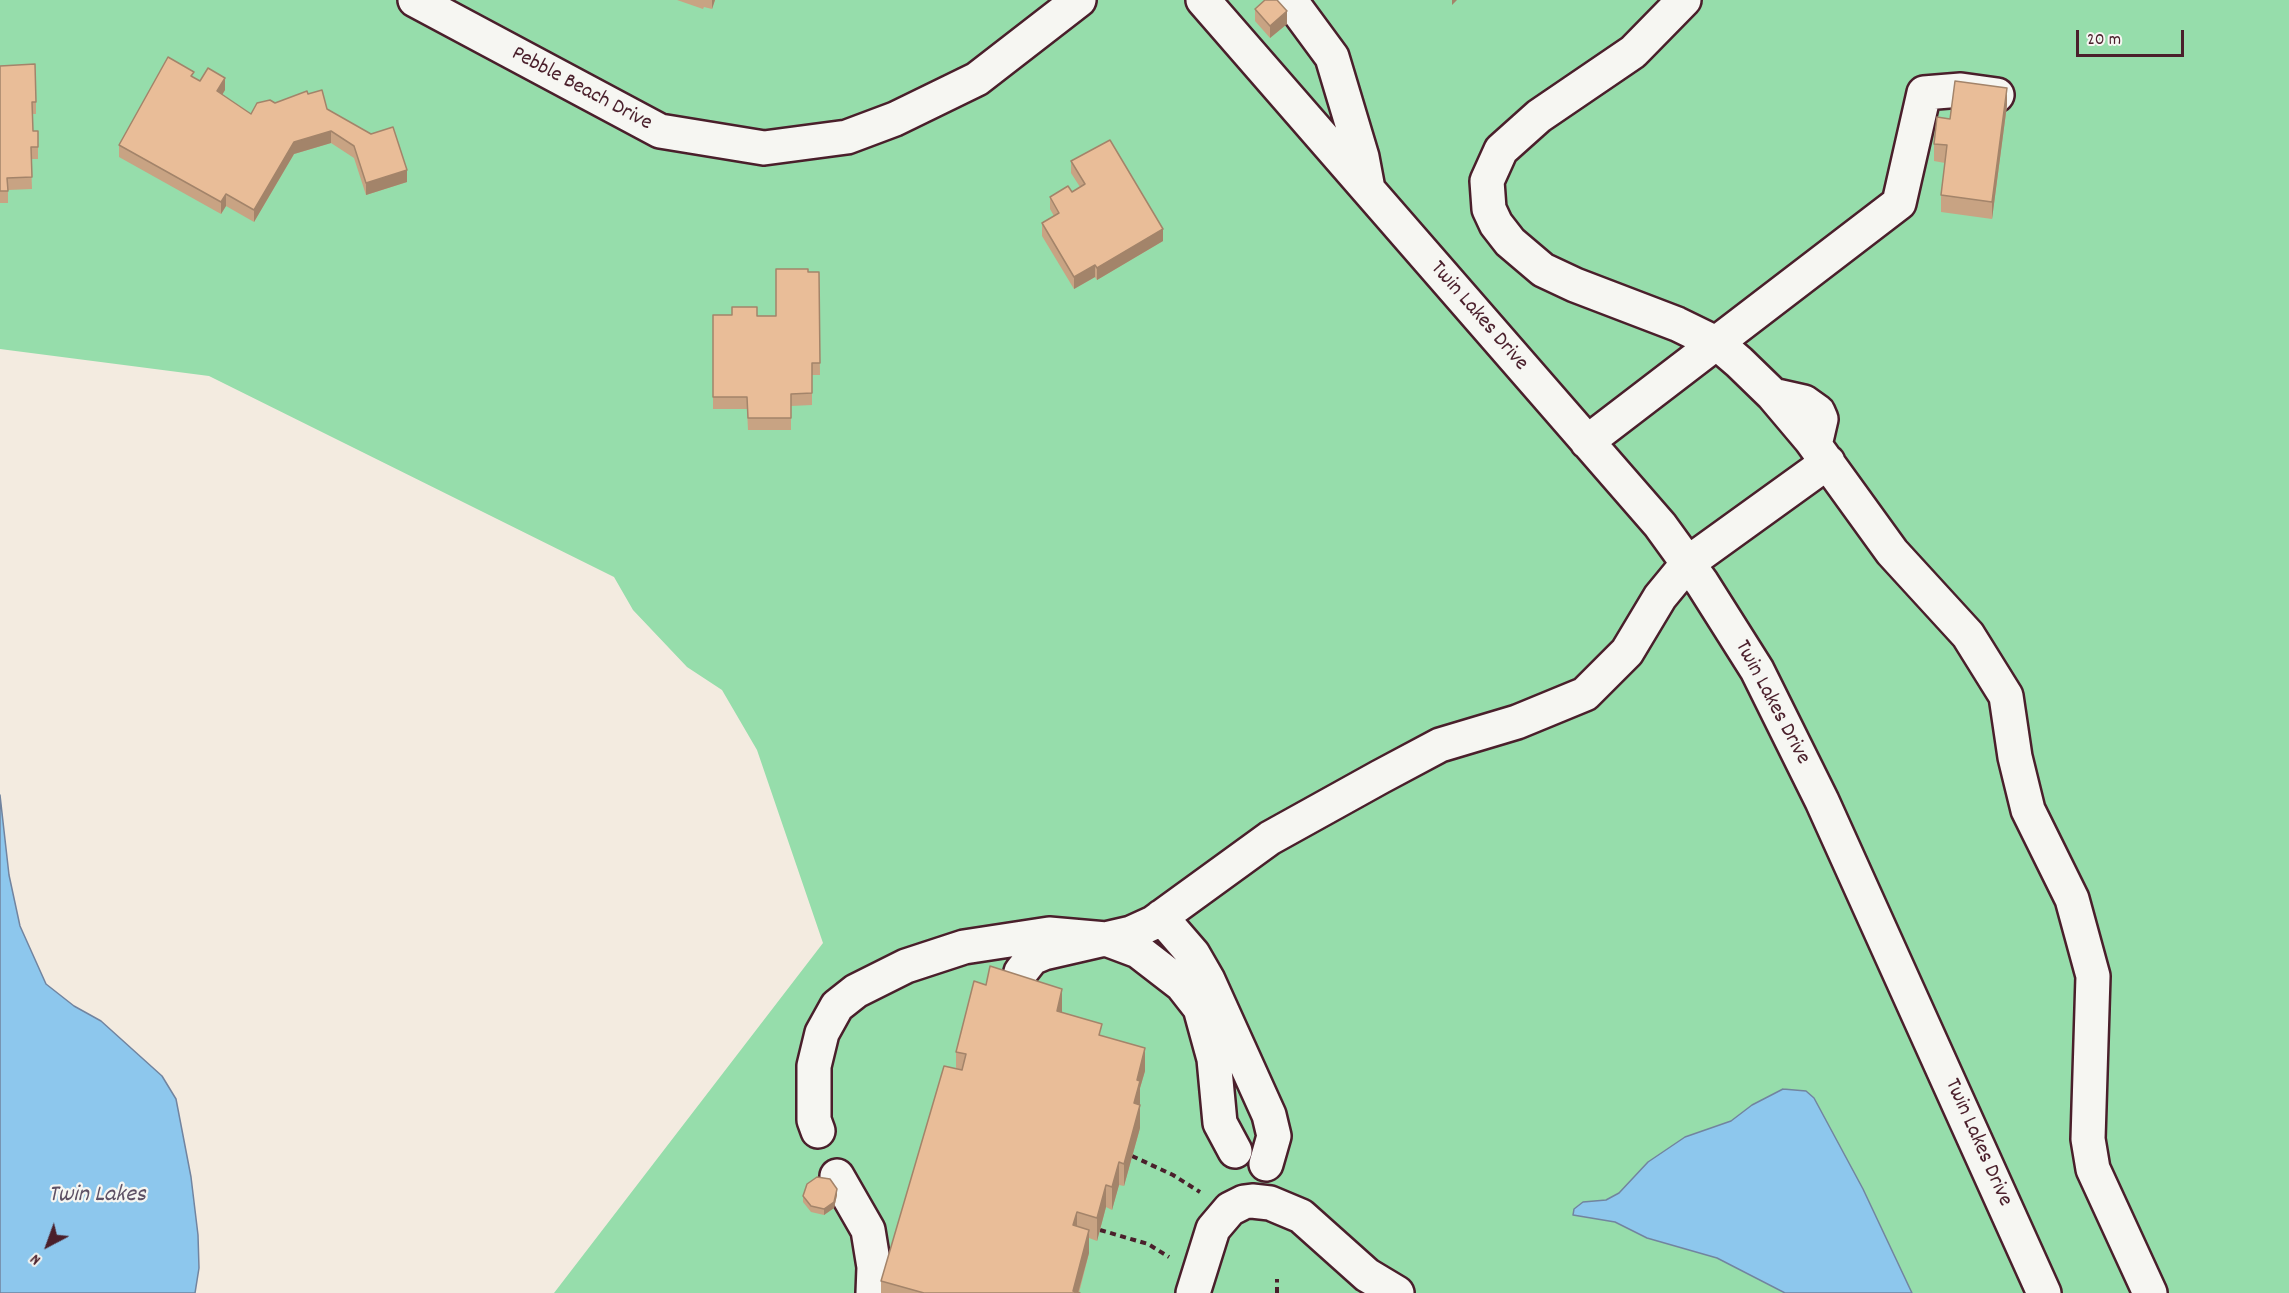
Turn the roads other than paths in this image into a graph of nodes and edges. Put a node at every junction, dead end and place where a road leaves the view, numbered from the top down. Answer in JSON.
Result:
{"nodes":[{"id":1,"x":415,"y":0,"type":"edge"},
{"id":2,"x":1078,"y":0,"type":"edge"},
{"id":3,"x":1203,"y":0,"type":"edge"},
{"id":4,"x":1290,"y":0,"type":"edge"},
{"id":5,"x":1684,"y":0,"type":"edge"},
{"id":6,"x":2002,"y":95,"type":"edge"},
{"id":7,"x":1369,"y":194,"type":"junction"},
{"id":8,"x":1718,"y":344,"type":"junction"},
{"id":9,"x":1587,"y":442,"type":"junction"},
{"id":10,"x":1822,"y":454,"type":"junction"},
{"id":11,"x":1688,"y":563,"type":"junction"},
{"id":12,"x":1161,"y":917,"type":"junction"},
{"id":13,"x":1106,"y":939,"type":"junction"},
{"id":14,"x":1016,"y":991,"type":"edge"},
{"id":15,"x":818,"y":1131,"type":"dead end"},
{"id":16,"x":1235,"y":1151,"type":"dead end"},
{"id":17,"x":1266,"y":1164,"type":"dead end"},
{"id":18,"x":837,"y":1176,"type":"dead end"},
{"id":19,"x":873,"y":1293,"type":"edge"},
{"id":20,"x":1193,"y":1293,"type":"edge"},
{"id":21,"x":1397,"y":1293,"type":"edge"},
{"id":22,"x":2044,"y":1293,"type":"edge"},
{"id":23,"x":2150,"y":1293,"type":"edge"}],
"edges":[{"from":1,"to":2,"type":"street","name":"Pebble Beach Drive"},
{"from":3,"to":7,"type":"street","name":"Twin Lakes Drive"},
{"from":4,"to":7,"type":"street"},
{"from":5,"to":8,"type":"street"},
{"from":6,"to":8,"type":"street"},
{"from":7,"to":9,"type":"street","name":"Twin Lakes Drive"},
{"from":8,"to":9,"type":"street"},
{"from":8,"to":10,"type":"street"},
{"from":9,"to":11,"type":"street","name":"Twin Lakes Drive"},
{"from":10,"to":11,"type":"street"},
{"from":10,"to":23,"type":"street"},
{"from":11,"to":12,"type":"street"},
{"from":11,"to":22,"type":"street","name":"Twin Lakes Drive"},
{"from":12,"to":13,"type":"street"},
{"from":12,"to":17,"type":"street"},
{"from":13,"to":14,"type":"street"},
{"from":13,"to":15,"type":"street"},
{"from":13,"to":16,"type":"street"},
{"from":18,"to":19,"type":"street"},
{"from":20,"to":21,"type":"street"}]}
